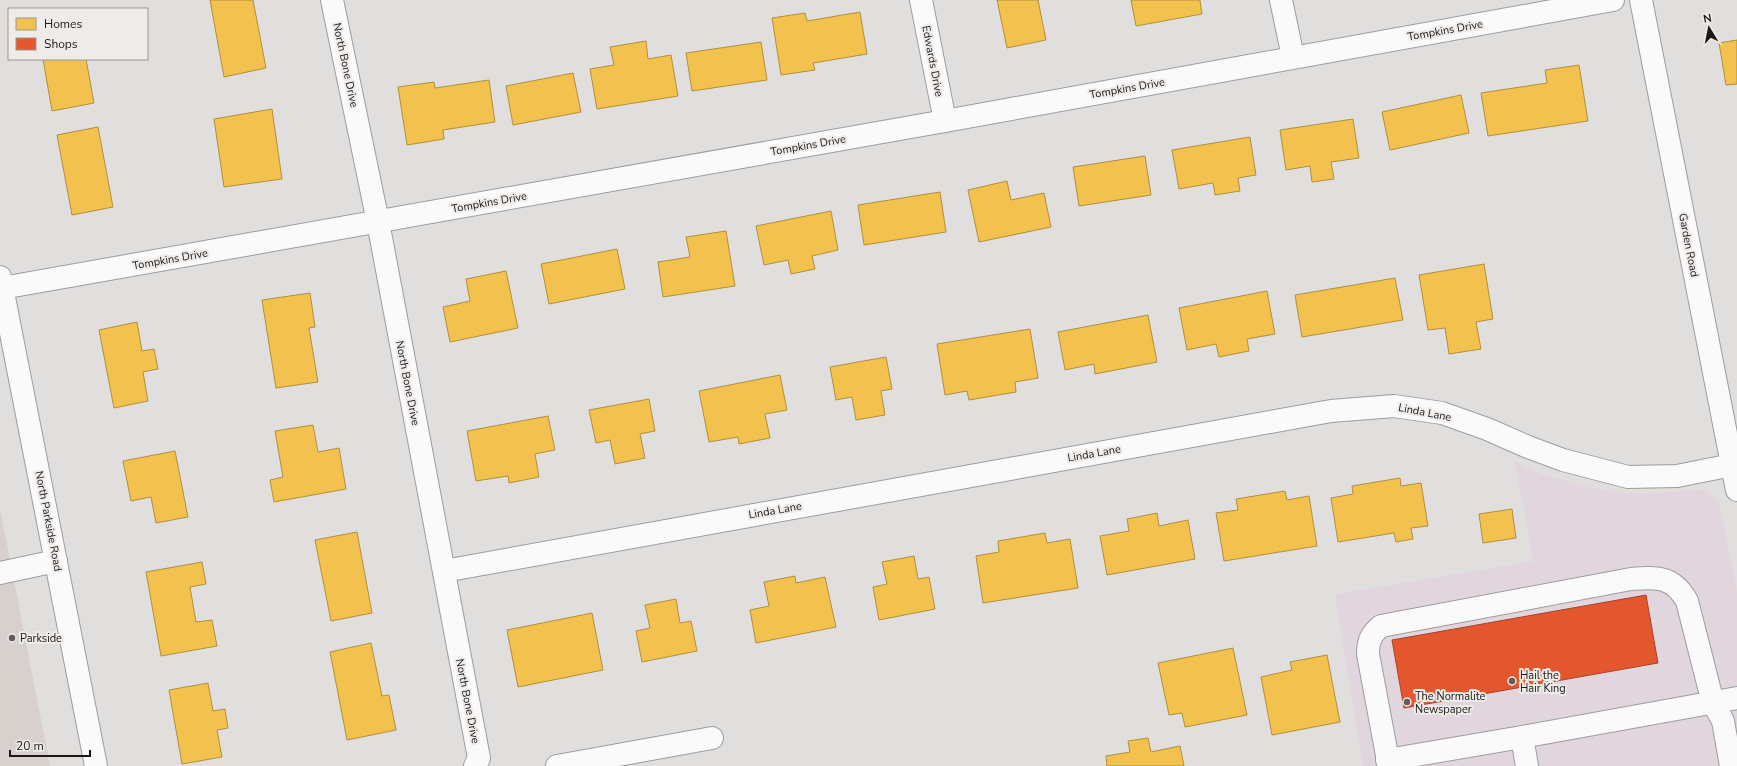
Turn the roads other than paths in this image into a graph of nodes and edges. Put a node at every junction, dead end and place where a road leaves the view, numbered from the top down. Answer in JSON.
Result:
{"nodes":[{"id":1,"x":332,"y":0,"type":"edge"},
{"id":2,"x":921,"y":0,"type":"edge"},
{"id":3,"x":1282,"y":0,"type":"edge"},
{"id":4,"x":1613,"y":0,"type":"edge"},
{"id":5,"x":1641,"y":0,"type":"edge"},
{"id":6,"x":1293,"y":57,"type":"junction"},
{"id":7,"x":944,"y":121,"type":"junction"},
{"id":8,"x":378,"y":222,"type":"junction"},
{"id":9,"x":1,"y":283,"type":"edge"},
{"id":10,"x":1734,"y":464,"type":"edge"},
{"id":11,"x":1737,"y":490,"type":"edge"},
{"id":12,"x":56,"y":561,"type":"junction"},
{"id":13,"x":444,"y":571,"type":"junction"},
{"id":14,"x":0,"y":573,"type":"edge"},
{"id":15,"x":1737,"y":698,"type":"edge"},
{"id":16,"x":1713,"y":703,"type":"junction"},
{"id":17,"x":1522,"y":737,"type":"junction"},
{"id":18,"x":712,"y":738,"type":"dead end"},
{"id":19,"x":616,"y":761,"type":"edge"},
{"id":20,"x":1388,"y":763,"type":"edge"},
{"id":21,"x":96,"y":766,"type":"edge"},
{"id":22,"x":475,"y":766,"type":"edge"},
{"id":23,"x":557,"y":766,"type":"edge"},
{"id":24,"x":1527,"y":766,"type":"edge"},
{"id":25,"x":1731,"y":766,"type":"edge"}],
"edges":[{"from":1,"to":8,"type":"street","name":"North Bone Drive"},
{"from":2,"to":7,"type":"street","name":"Edwards Drive"},
{"from":3,"to":6,"type":"street"},
{"from":4,"to":6,"type":"street","name":"Tompkins Drive"},
{"from":5,"to":10,"type":"street","name":"Garden Road"},
{"from":6,"to":7,"type":"street","name":"Tompkins Drive"},
{"from":7,"to":8,"type":"street","name":"Tompkins Drive"},
{"from":8,"to":9,"type":"street","name":"Tompkins Drive"},
{"from":8,"to":13,"type":"street","name":"North Bone Drive"},
{"from":9,"to":12,"type":"street","name":"North Parkside Road"},
{"from":10,"to":11,"type":"street","name":"Garden Road"},
{"from":10,"to":13,"type":"street","name":"Linda Lane"},
{"from":12,"to":14,"type":"street"},
{"from":12,"to":21,"type":"street","name":"North Parkside Road"},
{"from":13,"to":22,"type":"street","name":"North Bone Drive"},
{"from":15,"to":16,"type":"street"},
{"from":16,"to":17,"type":"street"},
{"from":16,"to":20,"type":"street"},
{"from":16,"to":25,"type":"street"},
{"from":17,"to":20,"type":"street"},
{"from":17,"to":24,"type":"street"},
{"from":18,"to":19,"type":"street"},
{"from":19,"to":23,"type":"street"}]}
